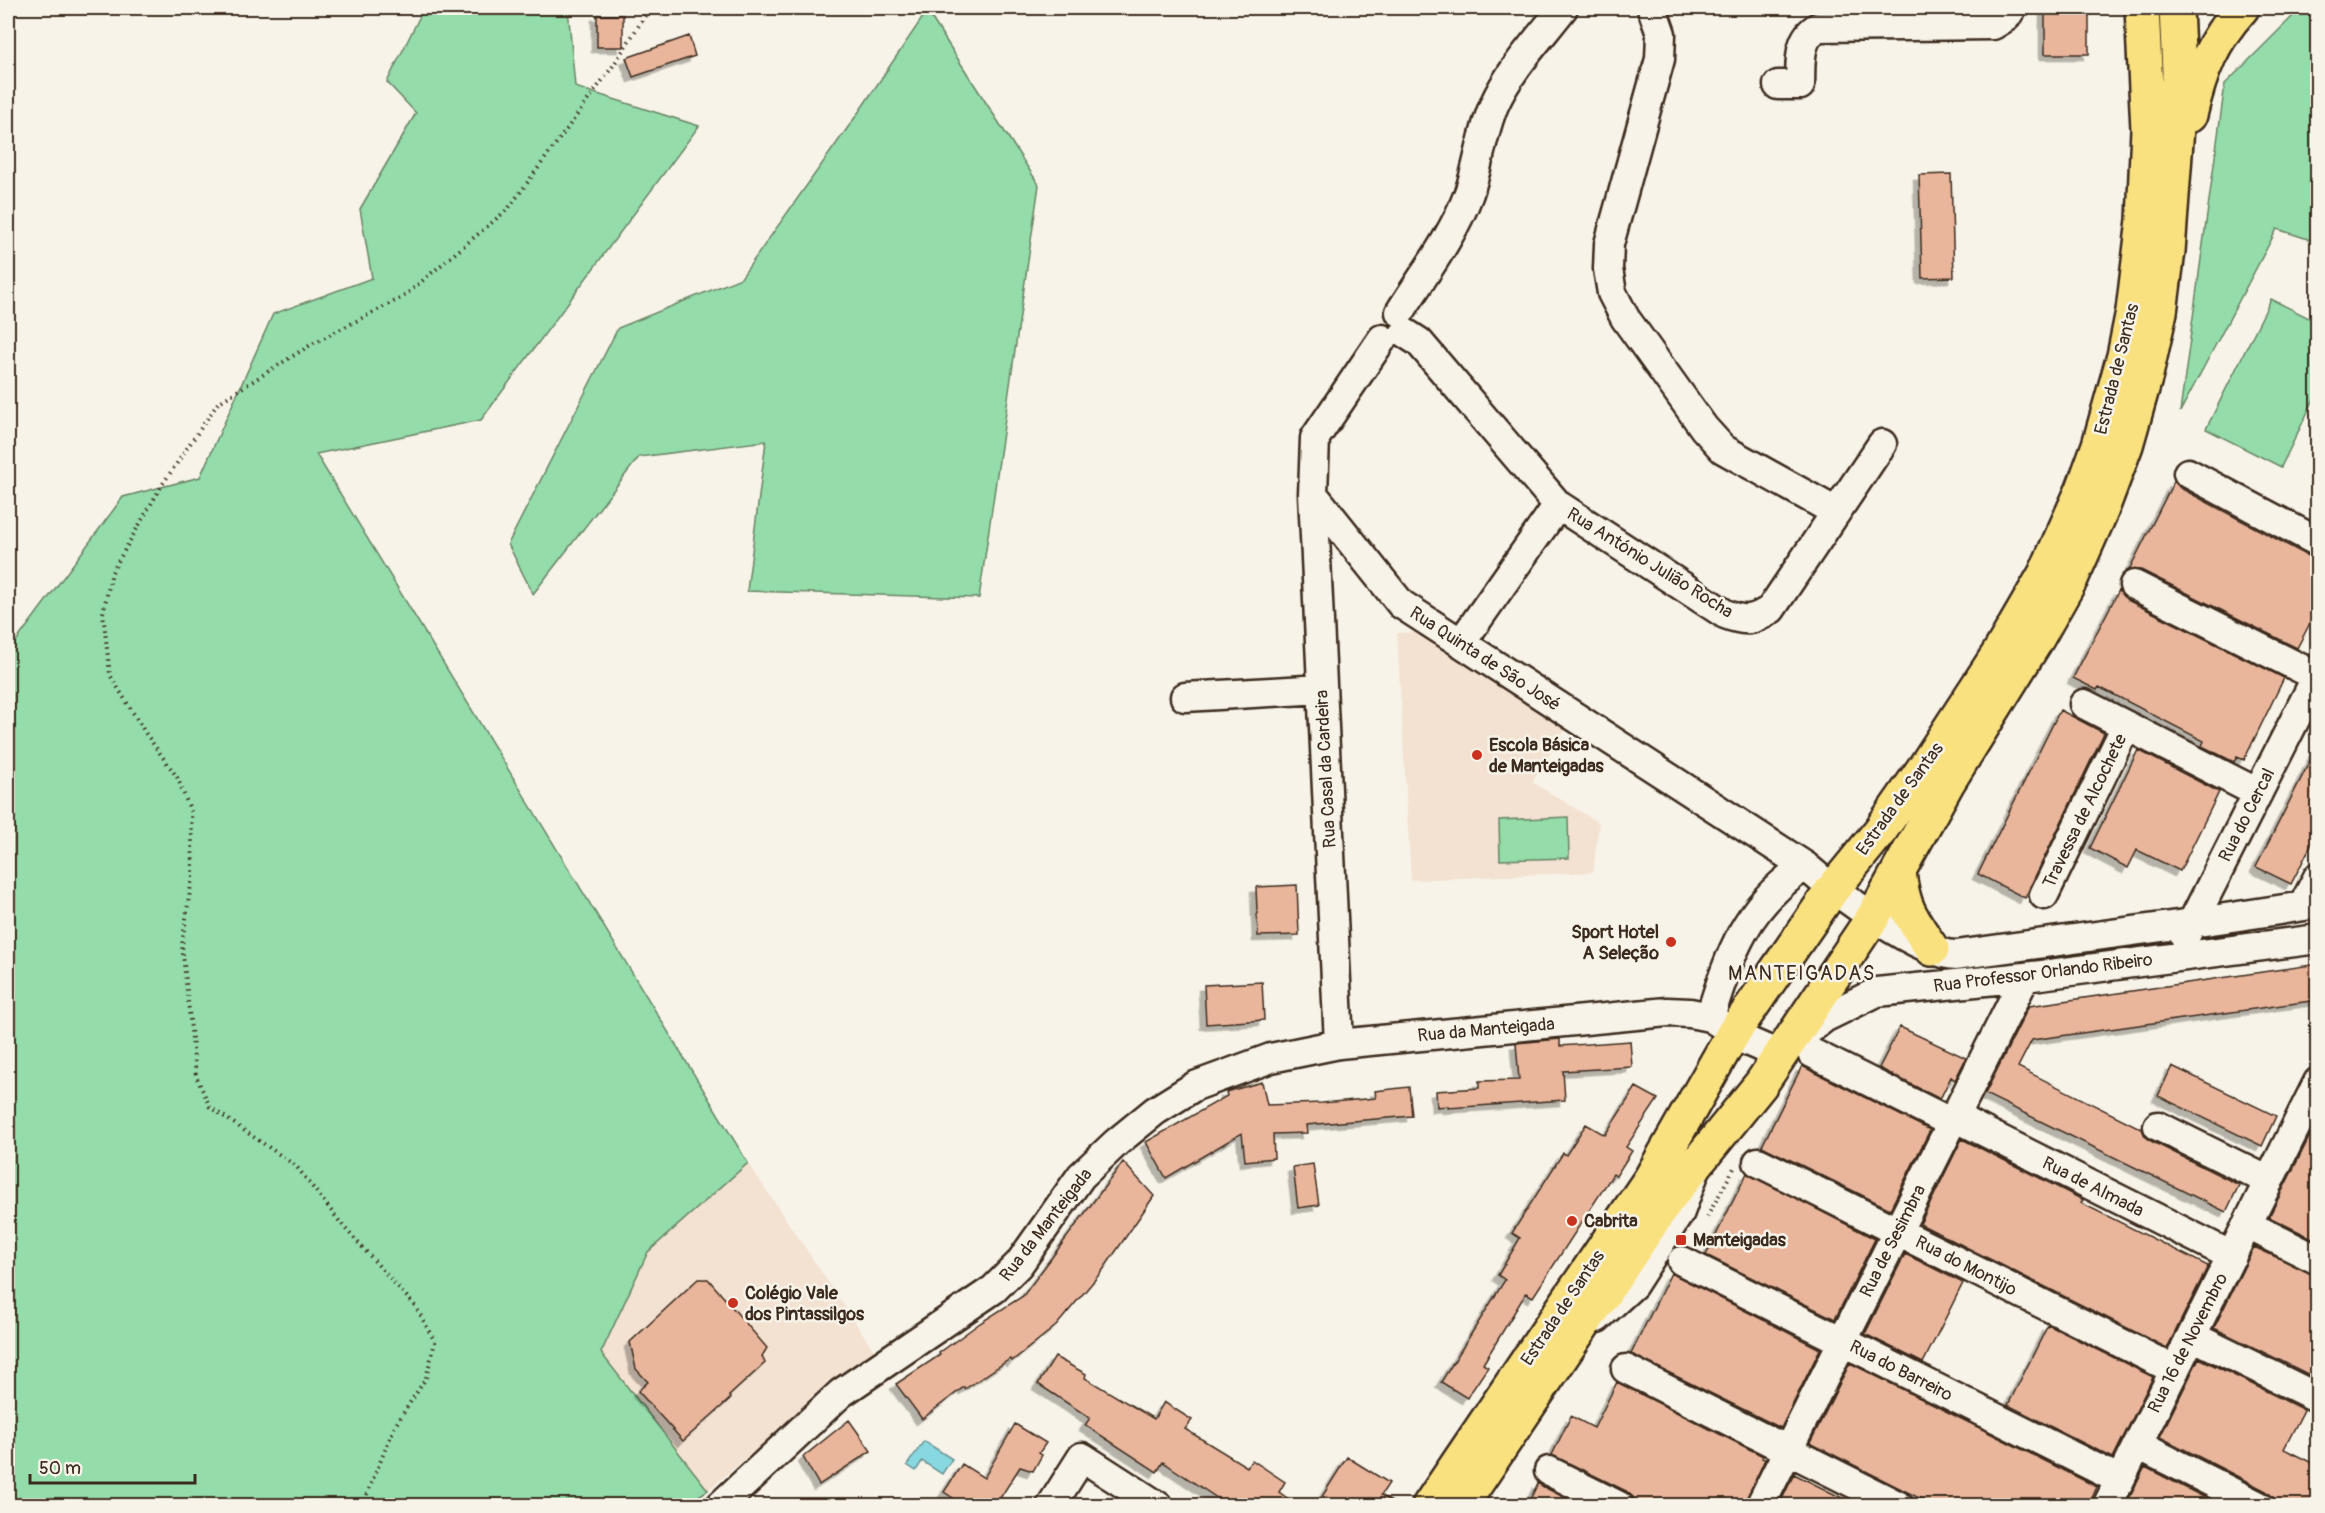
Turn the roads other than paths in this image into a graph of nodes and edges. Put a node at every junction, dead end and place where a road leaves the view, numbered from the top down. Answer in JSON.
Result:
{"nodes":[{"id":1,"x":1563,"y":8,"type":"edge"},
{"id":2,"x":1652,"y":8,"type":"edge"},
{"id":3,"x":2012,"y":8,"type":"edge"},
{"id":4,"x":2142,"y":8,"type":"edge"},
{"id":5,"x":2176,"y":8,"type":"edge"},
{"id":6,"x":2242,"y":8,"type":"edge"},
{"id":7,"x":1778,"y":85,"type":"dead end"},
{"id":8,"x":2173,"y":186,"type":"junction"},
{"id":9,"x":1396,"y":328,"type":"junction"},
{"id":10,"x":1882,"y":444,"type":"dead end"},
{"id":11,"x":2188,"y":473,"type":"dead end"},
{"id":12,"x":1313,"y":494,"type":"junction"},
{"id":13,"x":1558,"y":505,"type":"junction"},
{"id":14,"x":1836,"y":512,"type":"junction"},
{"id":15,"x":2318,"y":542,"type":"edge"},
{"id":16,"x":2134,"y":585,"type":"dead end"},
{"id":17,"x":1461,"y":643,"type":"junction"},
{"id":18,"x":2317,"y":675,"type":"edge"},
{"id":19,"x":1322,"y":689,"type":"junction"},
{"id":20,"x":1185,"y":697,"type":"dead end"},
{"id":21,"x":2084,"y":704,"type":"dead end"},
{"id":22,"x":2126,"y":726,"type":"junction"},
{"id":23,"x":2258,"y":793,"type":"junction"},
{"id":24,"x":1804,"y":866,"type":"junction"},
{"id":25,"x":1899,"y":872,"type":"junction"},
{"id":26,"x":2318,"y":878,"type":"edge"},
{"id":27,"x":1832,"y":890,"type":"junction"},
{"id":28,"x":2044,"y":895,"type":"dead end"},
{"id":29,"x":2310,"y":905,"type":"edge"},
{"id":30,"x":1873,"y":917,"type":"junction"},
{"id":31,"x":2192,"y":924,"type":"junction"},
{"id":32,"x":2318,"y":939,"type":"edge"},
{"id":33,"x":1932,"y":949,"type":"junction"},
{"id":34,"x":2175,"y":957,"type":"junction"},
{"id":35,"x":2025,"y":977,"type":"junction"},
{"id":36,"x":1722,"y":1025,"type":"junction"},
{"id":37,"x":1340,"y":1044,"type":"junction"},
{"id":38,"x":1799,"y":1051,"type":"junction"},
{"id":39,"x":2318,"y":1082,"type":"edge"},
{"id":40,"x":2310,"y":1115,"type":"edge"},
{"id":41,"x":1953,"y":1120,"type":"junction"},
{"id":42,"x":2158,"y":1126,"type":"dead end"},
{"id":43,"x":1758,"y":1162,"type":"dead end"},
{"id":44,"x":2269,"y":1181,"type":"junction"},
{"id":45,"x":2248,"y":1225,"type":"junction"},
{"id":46,"x":1898,"y":1231,"type":"junction"},
{"id":47,"x":2232,"y":1256,"type":"junction"},
{"id":48,"x":2318,"y":1260,"type":"edge"},
{"id":49,"x":1682,"y":1261,"type":"dead end"},
{"id":50,"x":2192,"y":1336,"type":"junction"},
{"id":51,"x":1842,"y":1342,"type":"junction"},
{"id":52,"x":1626,"y":1369,"type":"dead end"},
{"id":53,"x":2175,"y":1370,"type":"junction"},
{"id":54,"x":2314,"y":1396,"type":"edge"},
{"id":55,"x":2138,"y":1445,"type":"junction"},
{"id":56,"x":1788,"y":1451,"type":"junction"},
{"id":57,"x":1549,"y":1471,"type":"dead end"},
{"id":58,"x":2120,"y":1480,"type":"junction"},
{"id":59,"x":720,"y":1506,"type":"edge"},
{"id":60,"x":1051,"y":1506,"type":"edge"},
{"id":61,"x":1158,"y":1506,"type":"edge"},
{"id":62,"x":1429,"y":1506,"type":"edge"},
{"id":63,"x":1461,"y":1506,"type":"edge"},
{"id":64,"x":1620,"y":1506,"type":"edge"},
{"id":65,"x":1761,"y":1506,"type":"edge"},
{"id":66,"x":1899,"y":1506,"type":"edge"},
{"id":67,"x":2107,"y":1506,"type":"edge"},
{"id":68,"x":2259,"y":1506,"type":"edge"}],
"edges":[{"from":1,"to":9,"type":"street"},
{"from":2,"to":14,"type":"street"},
{"from":3,"to":7,"type":"street"},
{"from":4,"to":27,"type":"main road","name":"Estrada de Santas"},
{"from":5,"to":8,"type":"main road","name":"Estrada de Santas"},
{"from":6,"to":8,"type":"main road"},
{"from":8,"to":25,"type":"main road","name":"Estrada de Santas"},
{"from":9,"to":12,"type":"street"},
{"from":9,"to":13,"type":"street","name":"Rua António Julião Rocha"},
{"from":10,"to":14,"type":"street","name":"Rua António Julião Rocha"},
{"from":11,"to":15,"type":"street"},
{"from":12,"to":17,"type":"street","name":"Rua Quinta de São José"},
{"from":12,"to":19,"type":"street","name":"Rua Casal da Cardeira"},
{"from":13,"to":14,"type":"street","name":"Rua António Julião Rocha"},
{"from":13,"to":17,"type":"street"},
{"from":16,"to":18,"type":"street"},
{"from":17,"to":24,"type":"street","name":"Rua Quinta de São José"},
{"from":18,"to":23,"type":"street","name":"Rua do Cercal"},
{"from":19,"to":20,"type":"street"},
{"from":19,"to":37,"type":"street","name":"Rua Casal da Cardeira"},
{"from":21,"to":22,"type":"street"},
{"from":22,"to":23,"type":"street"},
{"from":22,"to":28,"type":"street","name":"Travessa de Alcochete"},
{"from":23,"to":31,"type":"street","name":"Rua do Cercal"},
{"from":24,"to":27,"type":"street","name":"Rua Quinta de São José"},
{"from":24,"to":36,"type":"street"},
{"from":25,"to":30,"type":"main road","name":"Estrada de Santas"},
{"from":25,"to":33,"type":"main road"},
{"from":26,"to":29,"type":"street"},
{"from":27,"to":30,"type":"street","name":"Rua Professor Orlando Ribeiro"},
{"from":27,"to":36,"type":"main road","name":"Estrada de Santas"},
{"from":29,"to":31,"type":"street","name":"Rua Professor Orlando Ribeiro"},
{"from":30,"to":33,"type":"street","name":"Rua Professor Orlando Ribeiro"},
{"from":30,"to":38,"type":"main road","name":"Estrada de Santas"},
{"from":31,"to":33,"type":"street","name":"Rua Professor Orlando Ribeiro"},
{"from":31,"to":34,"type":"street","name":"Rua do Cercal"},
{"from":32,"to":34,"type":"street","name":"Rua Professor Orlando Ribeiro"},
{"from":34,"to":35,"type":"street","name":"Rua Professor Orlando Ribeiro"},
{"from":35,"to":38,"type":"street","name":"Rua Professor Orlando Ribeiro"},
{"from":35,"to":41,"type":"street","name":"Rua de Sesimbra"},
{"from":36,"to":37,"type":"street","name":"Rua da Manteigada"},
{"from":36,"to":38,"type":"street"},
{"from":36,"to":62,"type":"main road","name":"Estrada de Santas"},
{"from":37,"to":59,"type":"street","name":"Rua da Manteigada"},
{"from":38,"to":41,"type":"street","name":"Rua de Almada"},
{"from":38,"to":63,"type":"main road","name":"Estrada de Santas"},
{"from":39,"to":40,"type":"street","name":"Rua 16 de Novembro"},
{"from":40,"to":44,"type":"street","name":"Rua 16 de Novembro"},
{"from":41,"to":46,"type":"street","name":"Rua de Sesimbra"},
{"from":41,"to":47,"type":"street","name":"Rua de Almada"},
{"from":42,"to":44,"type":"street"},
{"from":43,"to":46,"type":"street","name":"Rua do Montijo"},
{"from":44,"to":45,"type":"street","name":"Rua 16 de Novembro"},
{"from":45,"to":47,"type":"street","name":"Rua 16 de Novembro"},
{"from":45,"to":48,"type":"street"},
{"from":46,"to":51,"type":"street","name":"Rua de Sesimbra"},
{"from":46,"to":53,"type":"street","name":"Rua do Montijo"},
{"from":47,"to":50,"type":"street","name":"Rua 16 de Novembro"},
{"from":49,"to":51,"type":"street","name":"Rua do Barreiro"},
{"from":50,"to":53,"type":"street","name":"Rua 16 de Novembro"},
{"from":50,"to":54,"type":"street"},
{"from":51,"to":56,"type":"street","name":"Rua de Sesimbra"},
{"from":51,"to":58,"type":"street","name":"Rua do Barreiro"},
{"from":52,"to":56,"type":"street"},
{"from":53,"to":55,"type":"street","name":"Rua 16 de Novembro"},
{"from":55,"to":58,"type":"street","name":"Rua 16 de Novembro"},
{"from":55,"to":68,"type":"street"},
{"from":56,"to":65,"type":"street","name":"Rua de Sesimbra"},
{"from":56,"to":66,"type":"street"},
{"from":57,"to":64,"type":"street"},
{"from":58,"to":67,"type":"street","name":"Rua 16 de Novembro"},
{"from":60,"to":61,"type":"street"}]}
